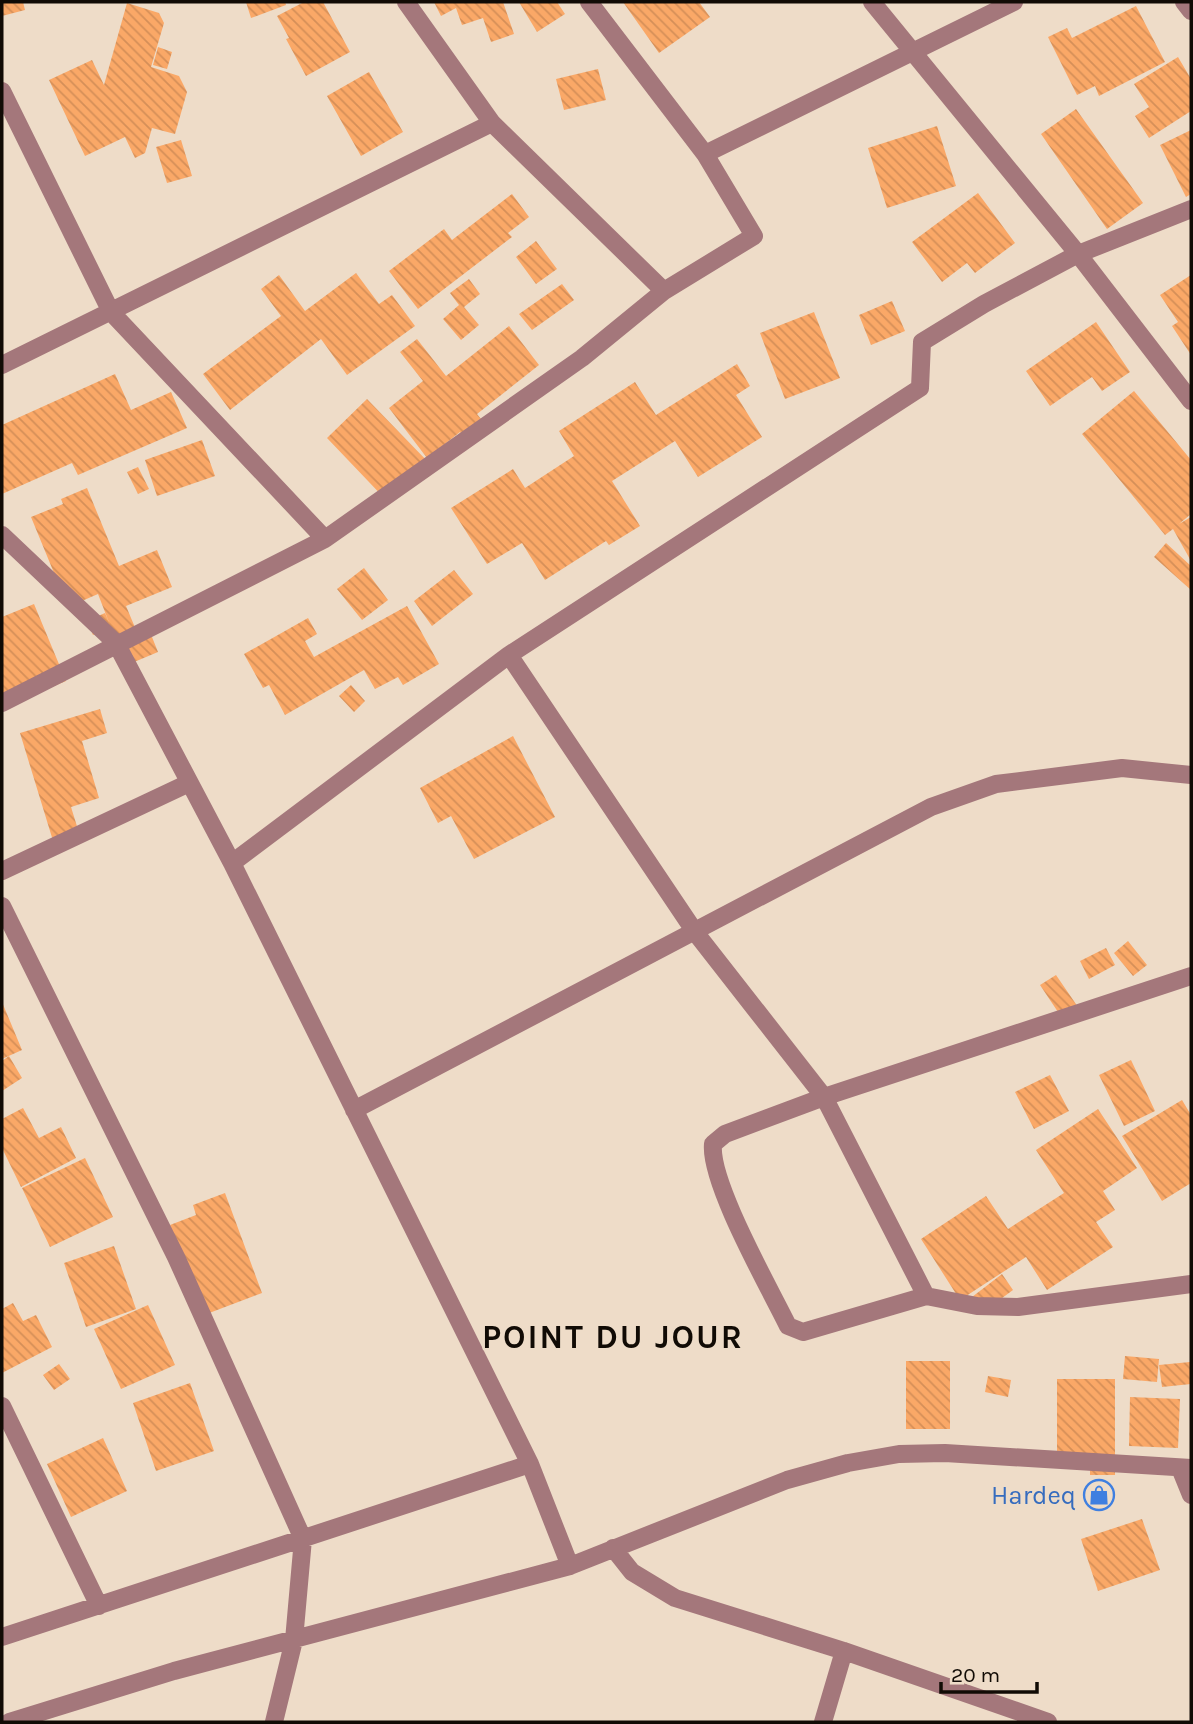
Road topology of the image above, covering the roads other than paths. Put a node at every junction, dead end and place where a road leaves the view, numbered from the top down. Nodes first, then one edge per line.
1 (406, 2) edge
2 (589, 2) edge
3 (872, 2) edge
4 (1014, 2) edge
5 (1184, 2) edge
6 (1191, 11) edge
7 (911, 52) junction
8 (2, 91) edge
9 (492, 123) junction
10 (705, 153) junction
11 (1191, 209) edge
12 (1078, 254) junction
13 (664, 291) junction
14 (111, 312) junction
15 (2, 365) edge
16 (1191, 401) edge
17 (2, 535) edge
18 (325, 539) junction
19 (116, 643) junction
20 (509, 654) junction
21 (2, 703) edge
22 (1191, 775) edge
23 (189, 783) junction
24 (232, 863) junction
25 (2, 871) edge
26 (2, 906) edge
27 (695, 932) junction
28 (1191, 976) edge
29 (824, 1097) junction
30 (354, 1110) junction
31 (1191, 1284) edge
32 (926, 1296) junction
33 (2, 1406) edge
34 (530, 1464) junction
35 (1186, 1468) edge
36 (1191, 1495) edge
37 (303, 1539) junction
38 (613, 1548) junction
39 (570, 1566) junction
40 (99, 1606) junction
41 (2, 1637) edge
42 (294, 1640) junction
43 (844, 1651) junction
44 (9, 1722) edge
45 (274, 1722) edge
46 (823, 1722) edge
47 (1048, 1722) edge

1 - 9 street
2 - 10 street
3 - 7 street
4 - 7 street
5 - 6 street
7 - 10 street
7 - 12 street
8 - 14 street
9 - 13 street
9 - 14 street
10 - 13 street
11 - 12 street
12 - 16 street
12 - 20 street
13 - 18 street
14 - 15 street
14 - 18 street
17 - 19 street
18 - 19 street
19 - 21 street
19 - 23 street
20 - 24 street
20 - 27 street
22 - 27 street
23 - 24 street
23 - 25 street
24 - 30 street
26 - 37 street
27 - 29 street
27 - 30 street
28 - 29 street
29 - 32 street
29 - 32 street
30 - 34 street
31 - 32 street
33 - 40 street
34 - 37 street
34 - 39 street
35 - 36 street
35 - 38 street
37 - 40 street
37 - 42 street
38 - 39 street
38 - 43 street
39 - 42 street
40 - 41 street
42 - 44 street
42 - 45 street
43 - 46 street
43 - 47 street

